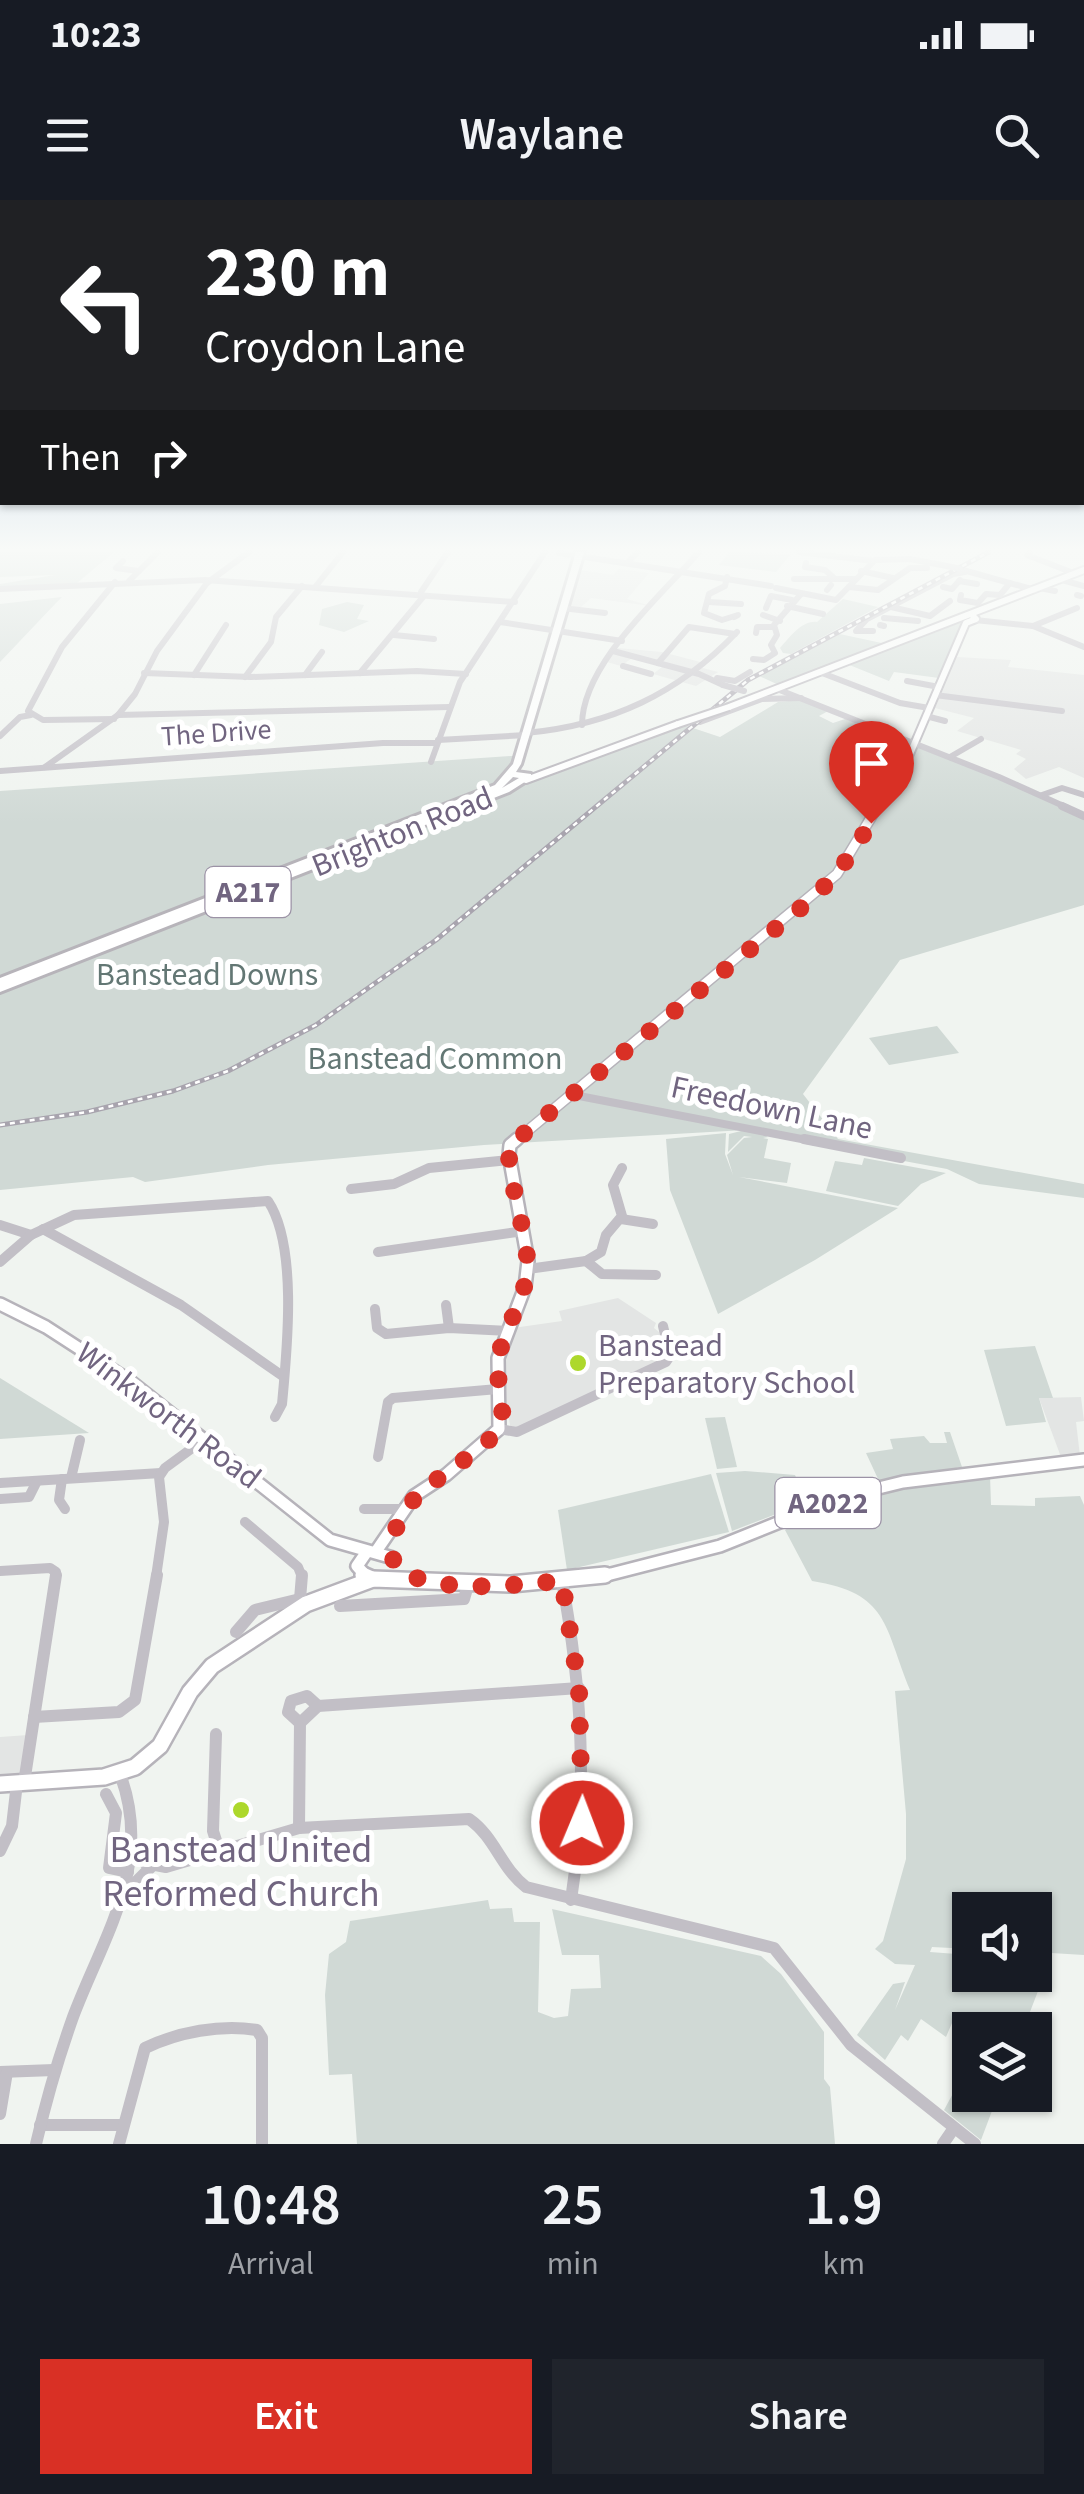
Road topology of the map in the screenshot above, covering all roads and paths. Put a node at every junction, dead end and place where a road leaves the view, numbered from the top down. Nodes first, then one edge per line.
1 (65, 643) edge
2 (165, 643) edge
3 (215, 643) edge
4 (270, 643) edge
5 (387, 643) edge
6 (486, 643) edge
7 (553, 643) edge
8 (620, 643) edge
9 (676, 643) edge
10 (726, 643) edge
11 (773, 643) edge
12 (906, 643) edge
13 (959, 643) edge
14 (613, 651) junction
15 (322, 652) dead end
16 (635, 657) junction
17 (753, 659) dead end
18 (658, 663) junction
19 (750, 672) dead end
20 (144, 673) junction
21 (360, 673) junction
22 (696, 673) junction
23 (466, 674) junction
24 (651, 674) dead end
25 (822, 674) junction
26 (194, 675) junction
27 (305, 675) junction
28 (245, 677) junction
29 (906, 682) dead end
30 (777, 689) junction
31 (937, 690) junction
32 (744, 691) joint
33 (764, 694) junction
34 (801, 698) junction
35 (449, 707) junction
36 (1062, 710) dead end
37 (928, 712) junction
38 (31, 715) junction
39 (953, 716) dead end
40 (116, 718) junction
41 (700, 722) dead end
42 (582, 724) junction
43 (526, 734) junction
44 (0, 736) edge
45 (981, 739) dead end
46 (437, 742) junction
47 (914, 744) junction
48 (950, 757) junction
49 (431, 762) dead end
50 (45, 767) junction
51 (0, 770) edge
52 (523, 774) junction
53 (509, 776) junction
54 (1042, 795) junction
55 (1084, 796) edge
56 (1084, 816) edge
57 (0, 985) edge
58 (574, 1095) junction
59 (902, 1158) dead end
60 (509, 1160) junction
61 (622, 1168) dead end
62 (351, 1189) dead end
63 (621, 1219) junction
64 (653, 1224) dead end
65 (0, 1225) edge
66 (43, 1229) junction
67 (524, 1231) junction
68 (31, 1235) junction
69 (378, 1252) dead end
70 (586, 1261) junction
71 (0, 1262) edge
72 (528, 1269) junction
73 (656, 1275) dead end
74 (0, 1304) edge
75 (446, 1304) dead end
76 (376, 1309) dead end
77 (663, 1326) dead end
78 (449, 1328) junction
79 (509, 1331) junction
80 (666, 1343) joint
81 (284, 1376) junction
82 (498, 1390) junction
83 (275, 1418) dead end
84 (498, 1429) junction
85 (206, 1438) junction
86 (80, 1440) dead end
87 (378, 1457) dead end
88 (1084, 1460) edge
89 (161, 1473) junction
90 (67, 1478) junction
91 (37, 1481) junction
92 (0, 1484) edge
93 (60, 1493) junction
94 (44, 1494) dead end
95 (0, 1499) edge
96 (364, 1508) dead end
97 (65, 1509) dead end
98 (402, 1509) junction
99 (245, 1522) dead end
100 (393, 1530) junction
101 (330, 1540) junction
102 (372, 1551) junction
103 (393, 1561) junction
104 (358, 1568) junction
105 (0, 1571) edge
106 (416, 1578) junction
107 (377, 1579) junction
108 (562, 1581) junction
109 (468, 1585) junction
110 (339, 1598) junction
111 (303, 1602) junction
112 (236, 1632) dead end
113 (579, 1688) junction
114 (318, 1706) junction
115 (34, 1718) junction
116 (300, 1723) junction
117 (216, 1734) dead end
118 (120, 1774) junction
119 (20, 1783) junction
120 (0, 1784) edge
121 (106, 1794) dead end
122 (131, 1810) junction
123 (116, 1813) junction
124 (299, 1828) junction
125 (132, 1847) junction
126 (0, 1850) edge
127 (220, 1853) junction
128 (152, 1866) junction
129 (128, 1872) junction
130 (120, 1897) junction
131 (572, 1900) junction
132 (54, 2070) junction
133 (4, 2072) edge
134 (0, 2114) edge
135 (40, 2124) junction
136 (123, 2126) junction
137 (954, 2128) junction
138 (36, 2144) edge
139 (120, 2144) edge
140 (262, 2144) edge
141 (943, 2144) edge
142 (975, 2144) edge

1 - 38 street
2 - 20 street
3 - 26 street
4 - 28 street
5 - 21 street
6 - 23 street
7 - 43 highway
8 - 14 street
9 - 18 street
10 - 22 street, The Drive
11 - 17 street
12 - 25 main road, Brighton Road
13 - 31 main road
14 - 16 street
14 - 42 street
15 - 27 street
16 - 18 street
16 - 24 street
18 - 22 street
19 - 22 street
20 - 26 street
20 - 40 street
21 - 23 street
21 - 27 street
22 - 32 street, bridge
22 - 42 street, The Drive
23 - 35 street
25 - 30 main road, Brighton Road
25 - 37 street
26 - 28 street
27 - 28 street
29 - 31 street
30 - 33 main road, Brighton Road
30 - 34 street
31 - 36 street
31 - 37 main road
32 - 33 street
33 - 52 main road, Brighton Road, bridge
34 - 41 street
34 - 47 street
35 - 40 street
35 - 46 street
37 - 39 street
37 - 47 main road
38 - 40 street
38 - 44 street
40 - 50 street
42 - 43 street, The Drive
43 - 46 street, The Drive
43 - 52 highway
45 - 48 street
46 - 49 street
46 - 50 street, The Drive
47 - 48 street
47 - 58 main road
48 - 54 street
50 - 51 street, The Drive
52 - 53 highway
52 - 53 highway
52 - 57 highway, Brighton Road / A217
53 - 57 highway, Brighton Road / A217
54 - 55 street
54 - 56 street
58 - 59 street, Freedown Lane
58 - 60 main road
60 - 62 street
60 - 67 main road
61 - 63 street
63 - 64 street
63 - 70 street
65 - 68 street
66 - 68 street
66 - 81 street
66 - 81 street
67 - 69 street
67 - 72 main road
68 - 71 street
70 - 72 street
70 - 73 street
72 - 79 main road
74 - 85 main road, Winkworth Road
75 - 78 street
76 - 78 street
77 - 80 street
78 - 79 street
79 - 82 main road
80 - 84 street
81 - 83 street
82 - 84 main road
82 - 87 street
84 - 98 main road
85 - 89 street
85 - 101 main road, Winkworth Road
86 - 90 street
88 - 108 main road, A2022
89 - 90 street
89 - 115 street
90 - 91 street
90 - 93 street
91 - 92 street
91 - 95 street
93 - 94 street
93 - 97 street
96 - 98 street
98 - 100 main road
99 - 111 street
100 - 102 main road
100 - 103 main road
101 - 102 main road, Winkworth Road
101 - 104 main road, Winkworth Road
102 - 103 main road, Winkworth Road
102 - 104 main road
103 - 106 main road, A2022
103 - 107 main road
104 - 107 main road, Winkworth Road
104 - 110 main road
105 - 115 street
106 - 107 main road, A2022
106 - 109 main road, A2022
107 - 110 main road
108 - 109 main road, A2022
108 - 113 street
109 - 110 street
110 - 111 main road
111 - 112 street
111 - 118 main road
113 - 114 street
113 - 131 street
114 - 116 street
114 - 116 street
115 - 119 street
116 - 124 street
117 - 127 street
118 - 119 main road
118 - 122 street
119 - 120 main road
119 - 126 street
121 - 123 street
122 - 123 street
122 - 125 street
123 - 129 street
124 - 127 street
124 - 131 street
125 - 128 street
125 - 129 street
127 - 128 street
128 - 130 street
129 - 130 street
130 - 132 street
131 - 137 street
132 - 133 street
132 - 135 street
133 - 134 street
135 - 136 street
135 - 138 street
136 - 139 street
136 - 140 street
137 - 141 street
137 - 142 street

